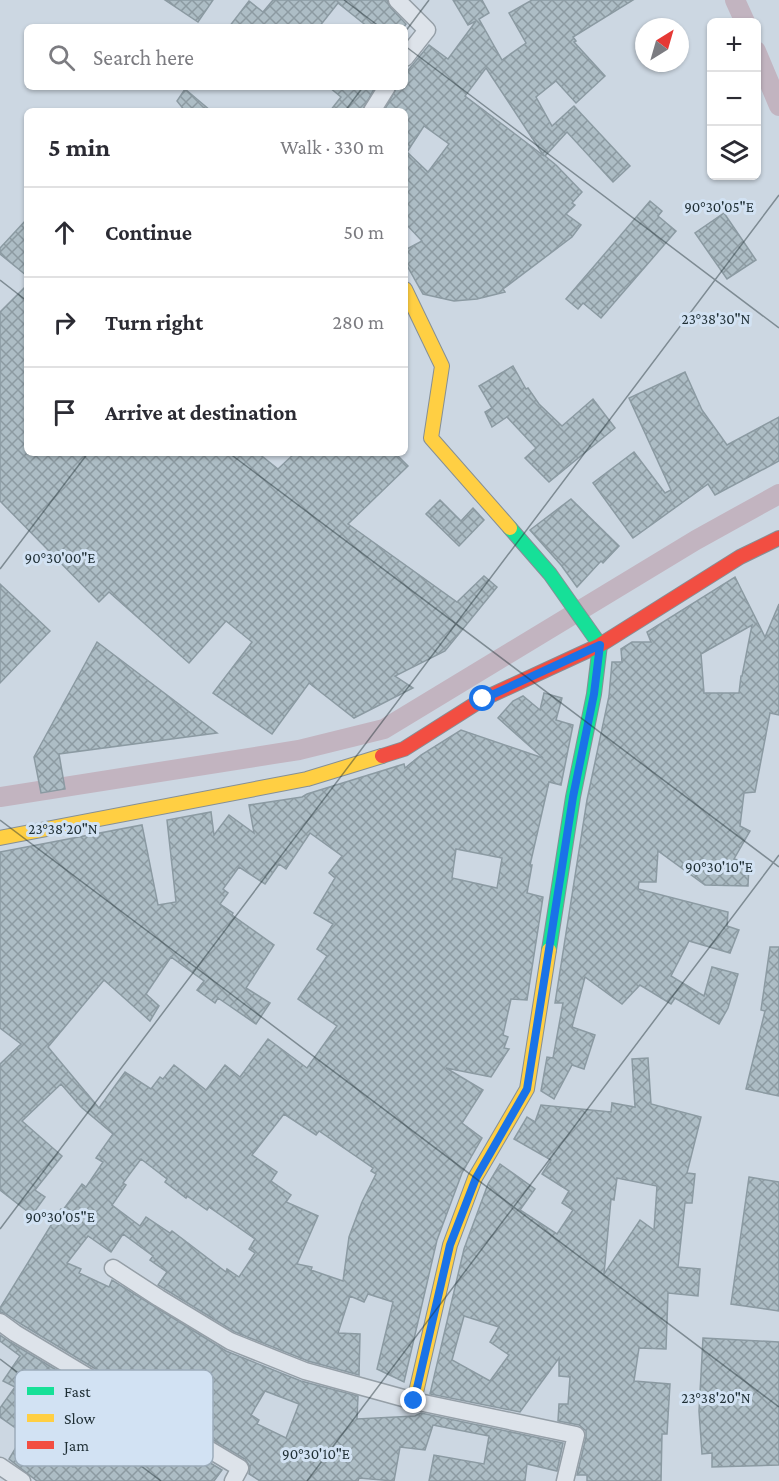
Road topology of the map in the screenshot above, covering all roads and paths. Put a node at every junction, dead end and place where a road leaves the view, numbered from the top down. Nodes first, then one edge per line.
1 (397, 0) edge
2 (408, 54) edge
3 (385, 90) edge
4 (374, 108) edge
5 (408, 295) edge
6 (779, 538) edge
7 (600, 645) junction
8 (0, 838) edge
9 (113, 1268) dead end
10 (0, 1322) edge
11 (77, 1370) edge
12 (414, 1401) junction
13 (213, 1451) edge
14 (0, 1466) edge
15 (22, 1481) edge
16 (233, 1481) edge
17 (565, 1481) edge

1 - 2 street
3 - 4 street
5 - 7 street
6 - 7 street
7 - 8 street
7 - 12 street
9 - 12 street
10 - 11 street
12 - 17 street
13 - 16 street
14 - 15 street

